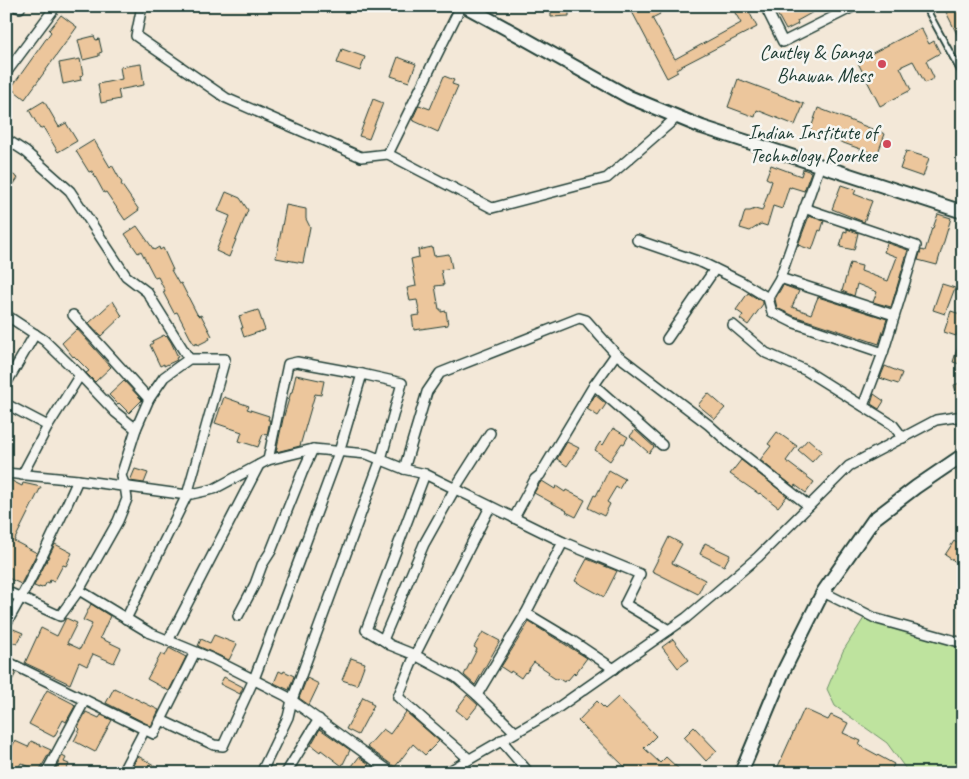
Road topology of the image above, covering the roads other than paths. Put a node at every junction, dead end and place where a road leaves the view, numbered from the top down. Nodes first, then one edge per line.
1 (14, 6) edge
2 (20, 6) edge
3 (56, 6) edge
4 (142, 6) edge
5 (461, 6) edge
6 (465, 6) edge
7 (765, 6) edge
8 (855, 6) edge
9 (925, 6) edge
10 (6, 73) edge
11 (963, 76) edge
12 (677, 117) junction
13 (6, 139) edge
14 (388, 154) junction
15 (820, 165) junction
16 (804, 208) junction
17 (963, 212) edge
18 (637, 240) dead end
19 (715, 269) junction
20 (780, 278) junction
21 (768, 298) junction
22 (6, 315) edge
23 (894, 315) junction
24 (73, 316) dead end
25 (733, 325) dead end
26 (35, 334) junction
27 (666, 339) dead end
28 (883, 353) junction
29 (616, 354) junction
30 (189, 359) junction
31 (362, 374) junction
32 (80, 375) junction
33 (6, 384) edge
34 (594, 385) junction
35 (149, 399) junction
36 (6, 404) edge
37 (864, 406) junction
38 (963, 416) edge
39 (48, 426) junction
40 (136, 429) junction
41 (490, 433) dead end
42 (903, 438) junction
43 (662, 445) dead end
44 (313, 449) junction
45 (339, 452) junction
46 (963, 455) edge
47 (381, 459) junction
48 (268, 460) junction
49 (259, 465) junction
50 (404, 469) junction
51 (6, 473) edge
52 (425, 474) junction
53 (22, 475) junction
54 (78, 480) junction
55 (125, 486) junction
56 (456, 489) junction
57 (187, 495) junction
58 (809, 506) junction
59 (490, 507) junction
60 (514, 518) junction
61 (563, 542) junction
62 (79, 590) junction
63 (6, 591) edge
64 (823, 592) junction
65 (21, 598) junction
66 (526, 613) junction
67 (238, 616) dead end
68 (126, 619) junction
69 (6, 624) edge
70 (669, 630) junction
71 (168, 640) junction
72 (383, 640) junction
73 (963, 643) edge
74 (195, 652) junction
75 (415, 655) junction
76 (6, 661) edge
77 (614, 668) junction
78 (254, 679) junction
79 (477, 695) junction
80 (85, 700) junction
81 (292, 700) junction
82 (319, 719) junction
83 (161, 720) junction
84 (146, 730) junction
85 (515, 732) junction
86 (501, 740) junction
87 (469, 759) junction
88 (48, 772) edge
89 (122, 773) edge
90 (261, 773) edge
91 (286, 773) edge
92 (392, 773) edge
93 (446, 773) edge
94 (529, 773) edge
95 (741, 773) edge

1 - 2 street
3 - 10 street
4 - 14 street
5 - 14 street
6 - 12 street
7 - 8 street
9 - 11 lane
12 - 14 street
12 - 15 street
13 - 30 street
15 - 16 street
15 - 17 street
16 - 20 street
16 - 23 street
18 - 19 street
19 - 21 street
19 - 27 street
20 - 21 street
20 - 23 street
21 - 28 street
22 - 26 street
23 - 28 street
24 - 35 street
25 - 37 street
26 - 32 street
26 - 33 street
28 - 37 street
29 - 34 street
29 - 50 street
29 - 58 street
30 - 35 street
30 - 57 street
31 - 45 street
31 - 47 street
31 - 48 street
32 - 39 street
32 - 40 street
34 - 43 street
34 - 60 street
35 - 40 street
36 - 39 street
37 - 42 street
38 - 42 street
39 - 53 street
40 - 55 street
41 - 56 street
42 - 58 street
44 - 45 street
44 - 48 street
44 - 67 street
45 - 47 street
45 - 78 street
46 - 64 street
47 - 50 street
47 - 81 street
48 - 49 street
49 - 57 street
49 - 71 street
50 - 52 street
51 - 53 street
52 - 56 street
52 - 72 street
53 - 54 street
54 - 55 street
54 - 65 street
55 - 57 street
55 - 62 street
56 - 59 street
56 - 72 street
57 - 68 street
58 - 70 street
59 - 60 street
59 - 75 street
60 - 61 street
61 - 66 street
61 - 70 street
62 - 65 street
62 - 68 street
63 - 65 street
64 - 73 street
64 - 95 street
65 - 69 street
66 - 77 street
66 - 79 street
68 - 71 street
70 - 77 street
71 - 74 street
72 - 75 street
74 - 78 street
74 - 83 street
75 - 79 street
75 - 87 street
76 - 80 street
77 - 85 street
78 - 81 street
78 - 83 street
79 - 85 street
80 - 84 street
80 - 88 street
81 - 82 street
81 - 90 street
82 - 91 street
82 - 92 street
83 - 84 street
84 - 89 street
85 - 86 street
86 - 87 street
86 - 94 street
87 - 93 street

